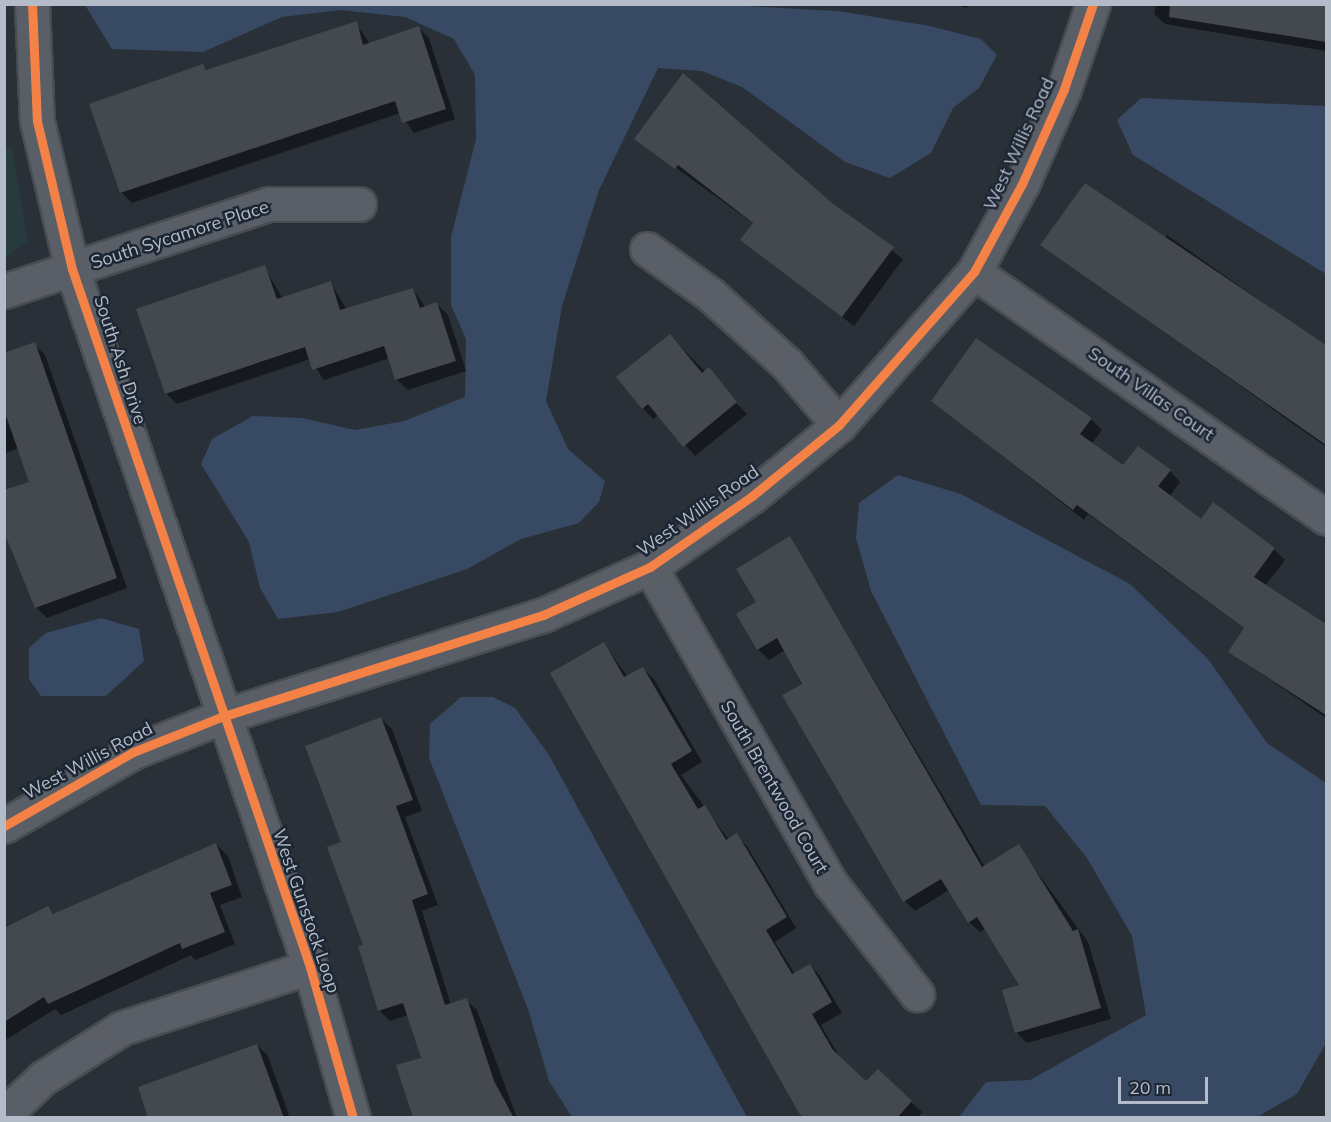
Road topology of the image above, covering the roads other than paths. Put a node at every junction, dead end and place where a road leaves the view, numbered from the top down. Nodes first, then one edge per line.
1 (32, 4) edge
2 (1093, 4) edge
3 (359, 204) dead end
4 (647, 249) dead end
5 (72, 269) junction
6 (974, 272) junction
7 (4, 291) edge
8 (839, 425) junction
9 (1326, 518) edge
10 (650, 567) junction
11 (221, 717) junction
12 (4, 826) edge
13 (310, 968) junction
14 (917, 994) dead end
15 (4, 1115) edge
16 (353, 1118) edge

1 - 5 street, South Ash Drive
2 - 6 street, West Willis Road
3 - 5 street, South Sycamore Place
4 - 8 street
5 - 7 street, South Sycamore Place
5 - 11 street, South Ash Drive
6 - 8 street, West Willis Road
6 - 9 street, South Villas Court
8 - 10 street, West Willis Road
10 - 11 street, West Willis Road
10 - 14 street, South Brentwood Court
11 - 12 street, West Willis Road
11 - 13 street, West Gunstock Loop
13 - 15 street
13 - 16 street, West Gunstock Loop

